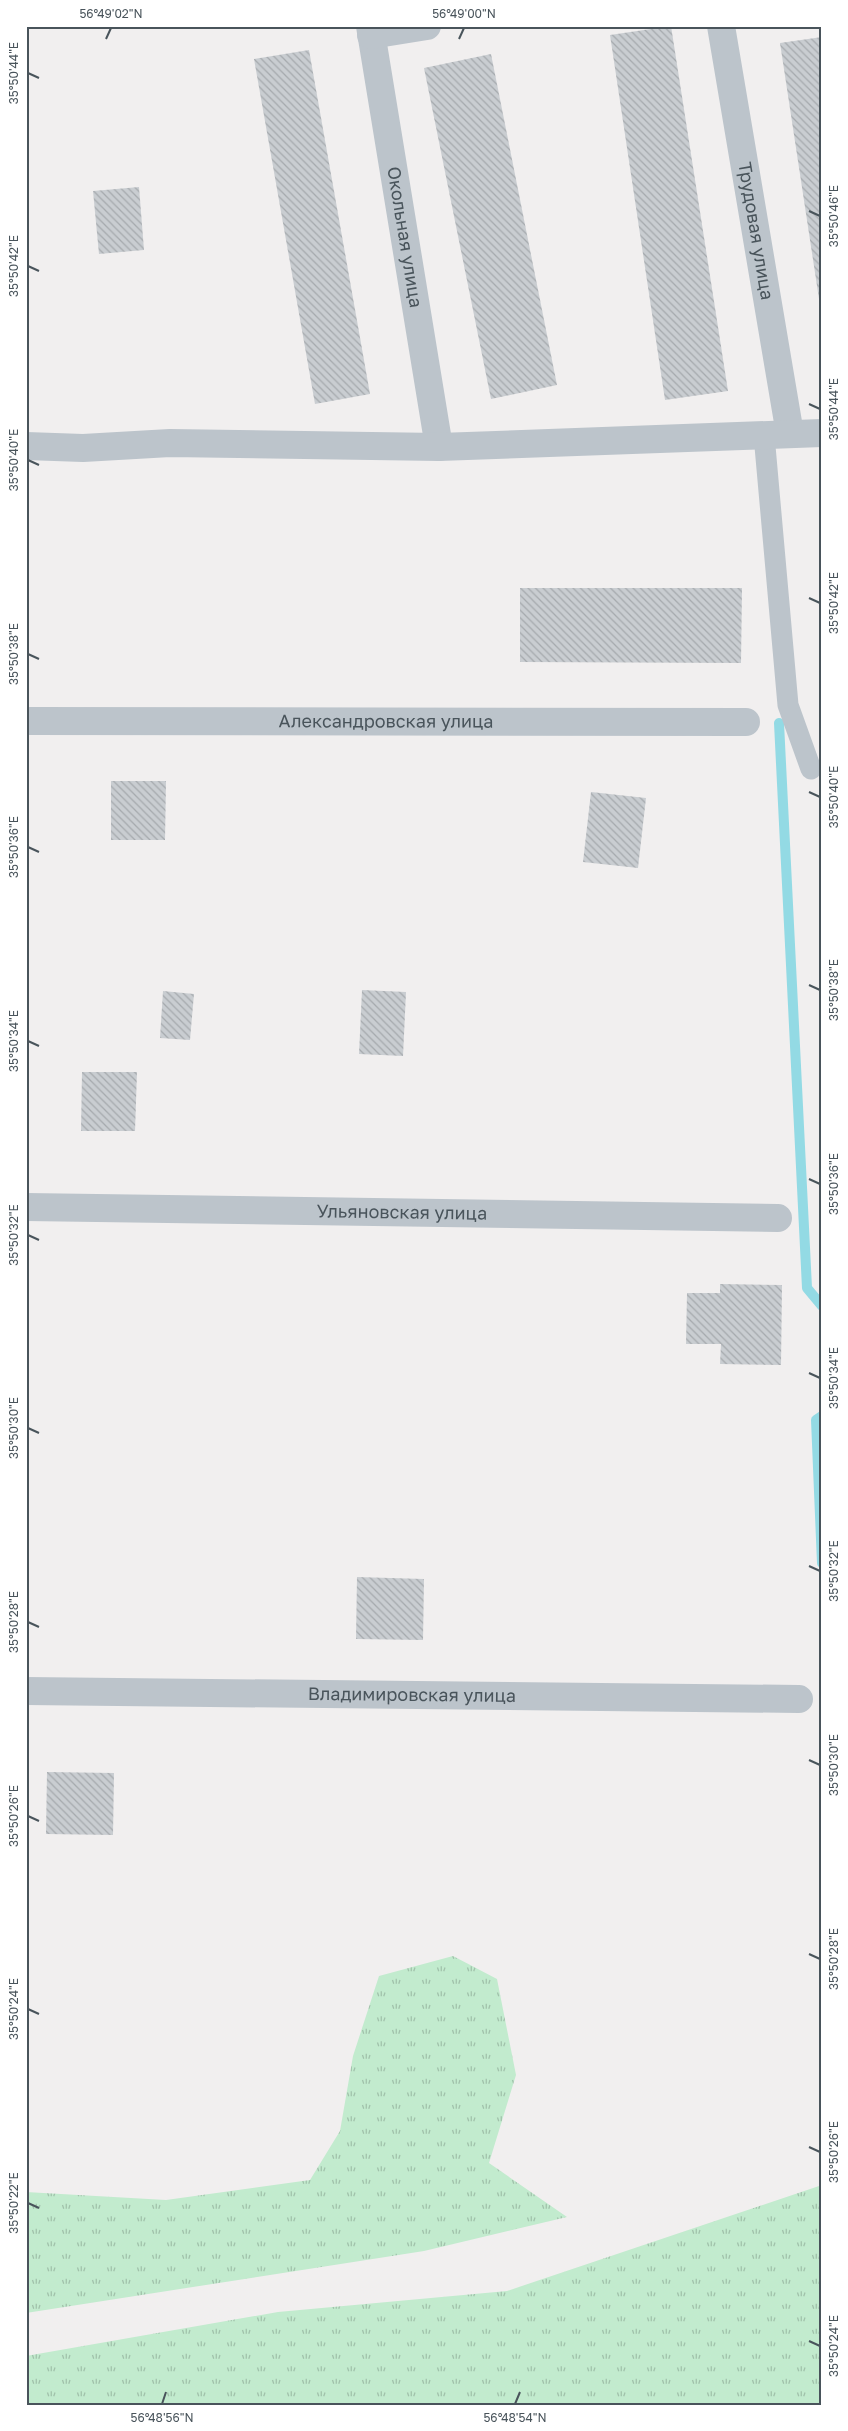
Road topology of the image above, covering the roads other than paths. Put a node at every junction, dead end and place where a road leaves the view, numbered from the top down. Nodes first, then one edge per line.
1 (427, 26) edge
2 (721, 26) edge
3 (371, 31) edge
4 (822, 433) edge
5 (777, 435) junction
6 (26, 446) edge
7 (439, 447) junction
8 (26, 721) edge
9 (746, 722) dead end
10 (811, 769) dead end
11 (26, 1207) edge
12 (778, 1218) dead end
13 (26, 1691) edge
14 (799, 1699) dead end

1 - 3 street
2 - 5 street, Трудовая улица
3 - 7 street, Окольная улица
4 - 5 street
5 - 7 street
5 - 10 lane
6 - 7 street
8 - 9 street, Александровская улица
11 - 12 street, Ульяновская улица
13 - 14 street, Владимировская улица

